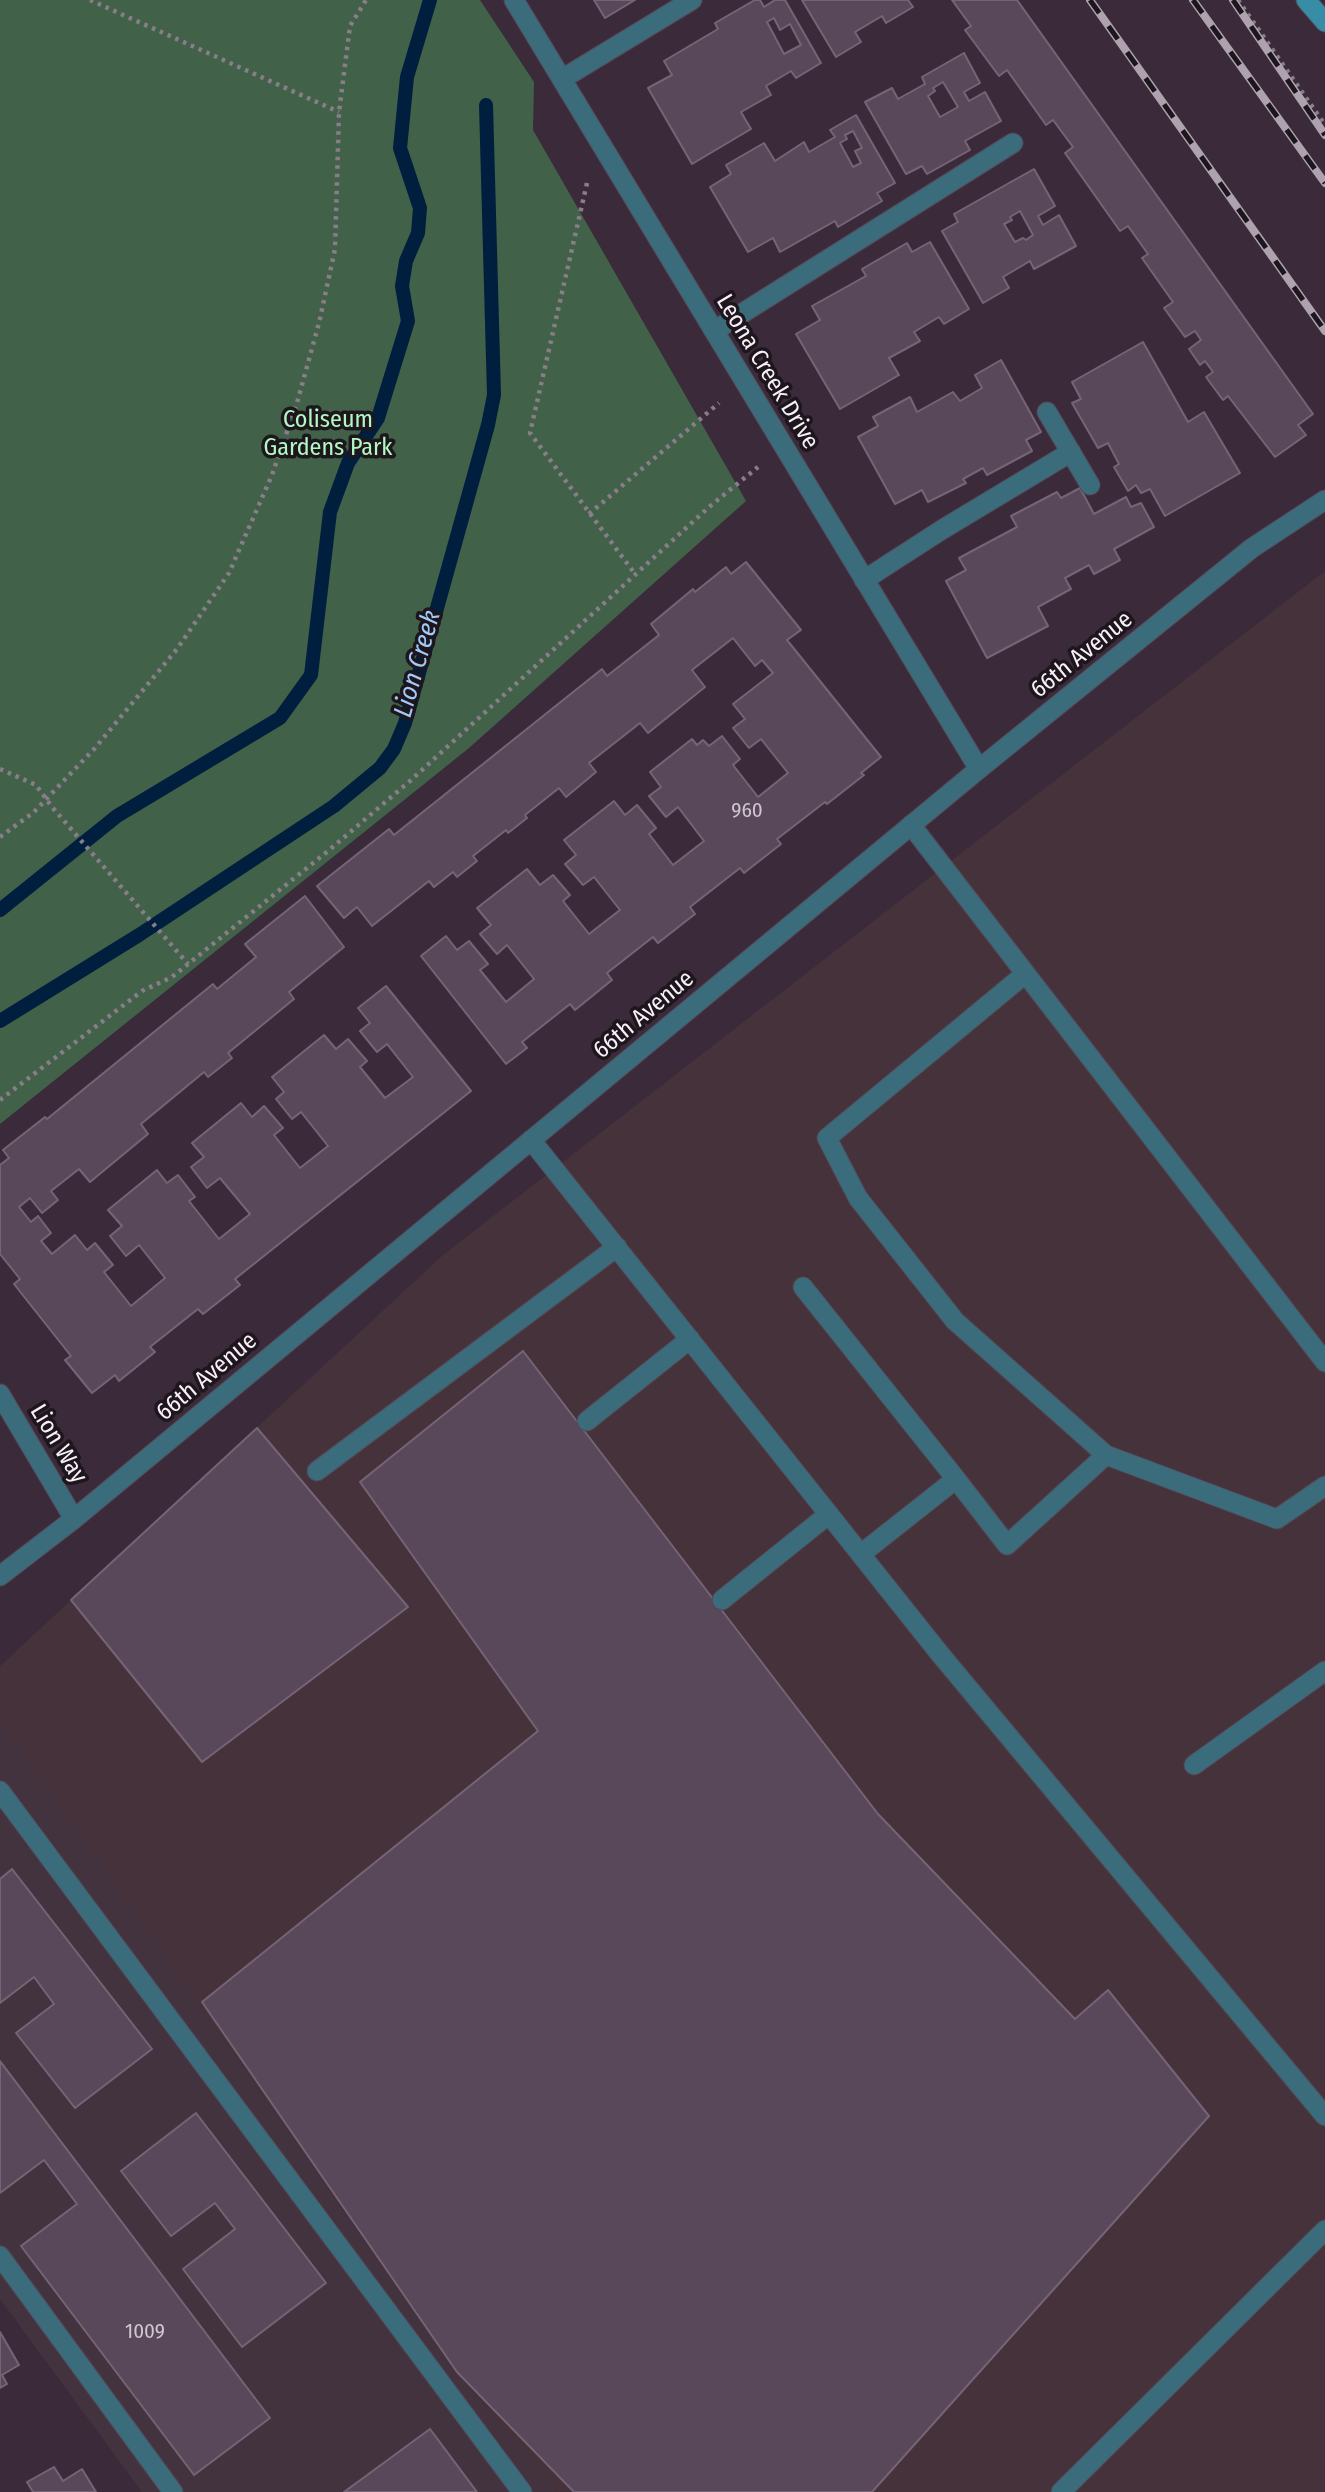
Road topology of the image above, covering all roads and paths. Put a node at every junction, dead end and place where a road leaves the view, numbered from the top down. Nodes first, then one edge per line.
1 (90, 0) edge
2 (366, 0) edge
3 (514, 0) edge
4 (692, 0) edge
5 (1238, 0) edge
6 (1306, 0) edge
7 (1325, 22) edge
8 (562, 79) junction
9 (339, 112) junction
10 (1325, 125) edge
11 (597, 138) junction
12 (1013, 143) dead end
13 (714, 331) junction
14 (744, 381) junction
15 (1047, 412) dead end
16 (784, 447) junction
17 (1070, 452) junction
18 (1090, 485) dead end
19 (1325, 500) edge
20 (589, 514) junction
21 (635, 575) junction
22 (864, 580) junction
23 (0, 769) edge
24 (979, 769) junction
25 (46, 797) junction
26 (911, 825) junction
27 (0, 837) edge
28 (188, 964) junction
29 (1025, 974) junction
30 (0, 1100) edge
31 (531, 1140) junction
32 (617, 1247) junction
33 (803, 1287) dead end
34 (690, 1339) junction
35 (1325, 1363) edge
36 (0, 1394) edge
37 (587, 1421) dead end
38 (1106, 1455) junction
39 (317, 1471) dead end
40 (956, 1479) junction
41 (1325, 1486) edge
42 (830, 1514) junction
43 (74, 1519) junction
44 (861, 1554) junction
45 (0, 1576) edge
46 (722, 1600) dead end
47 (1325, 1671) edge
48 (1194, 1765) dead end
49 (0, 1791) edge
50 (1325, 2116) edge
51 (1325, 2230) edge
52 (0, 2256) edge
53 (173, 2492) edge
54 (522, 2492) edge
55 (1061, 2492) edge

1 - 9 path
2 - 9 path
3 - 8 street, Leona Creek Drive
4 - 8 street
5 - 10 path
6 - 7 main road
8 - 11 street, Leona Creek Drive
9 - 25 path
11 - 13 street, Leona Creek Drive
11 - 20 path
12 - 13 street
13 - 14 street, Leona Creek Drive
14 - 16 street, Leona Creek Drive
14 - 20 path
15 - 17 street
16 - 21 path
16 - 22 street, Leona Creek Drive
17 - 18 street
17 - 22 street
19 - 24 street, 66th Avenue
20 - 21 path
21 - 28 path
22 - 24 street, Leona Creek Drive
23 - 25 path
24 - 26 street, 66th Avenue
25 - 27 path
25 - 28 path
26 - 29 street
26 - 31 street, 66th Avenue
28 - 30 path
29 - 35 street
29 - 38 street
31 - 32 street
31 - 43 street, 66th Avenue
32 - 34 street
32 - 39 street
33 - 40 street
34 - 37 street
34 - 42 street
36 - 43 street, Lion Way
38 - 40 street
38 - 41 street
40 - 44 street
42 - 44 street
42 - 46 street
43 - 45 street, 66th Avenue
44 - 50 street
47 - 48 street
49 - 54 street
51 - 55 street
52 - 53 street

